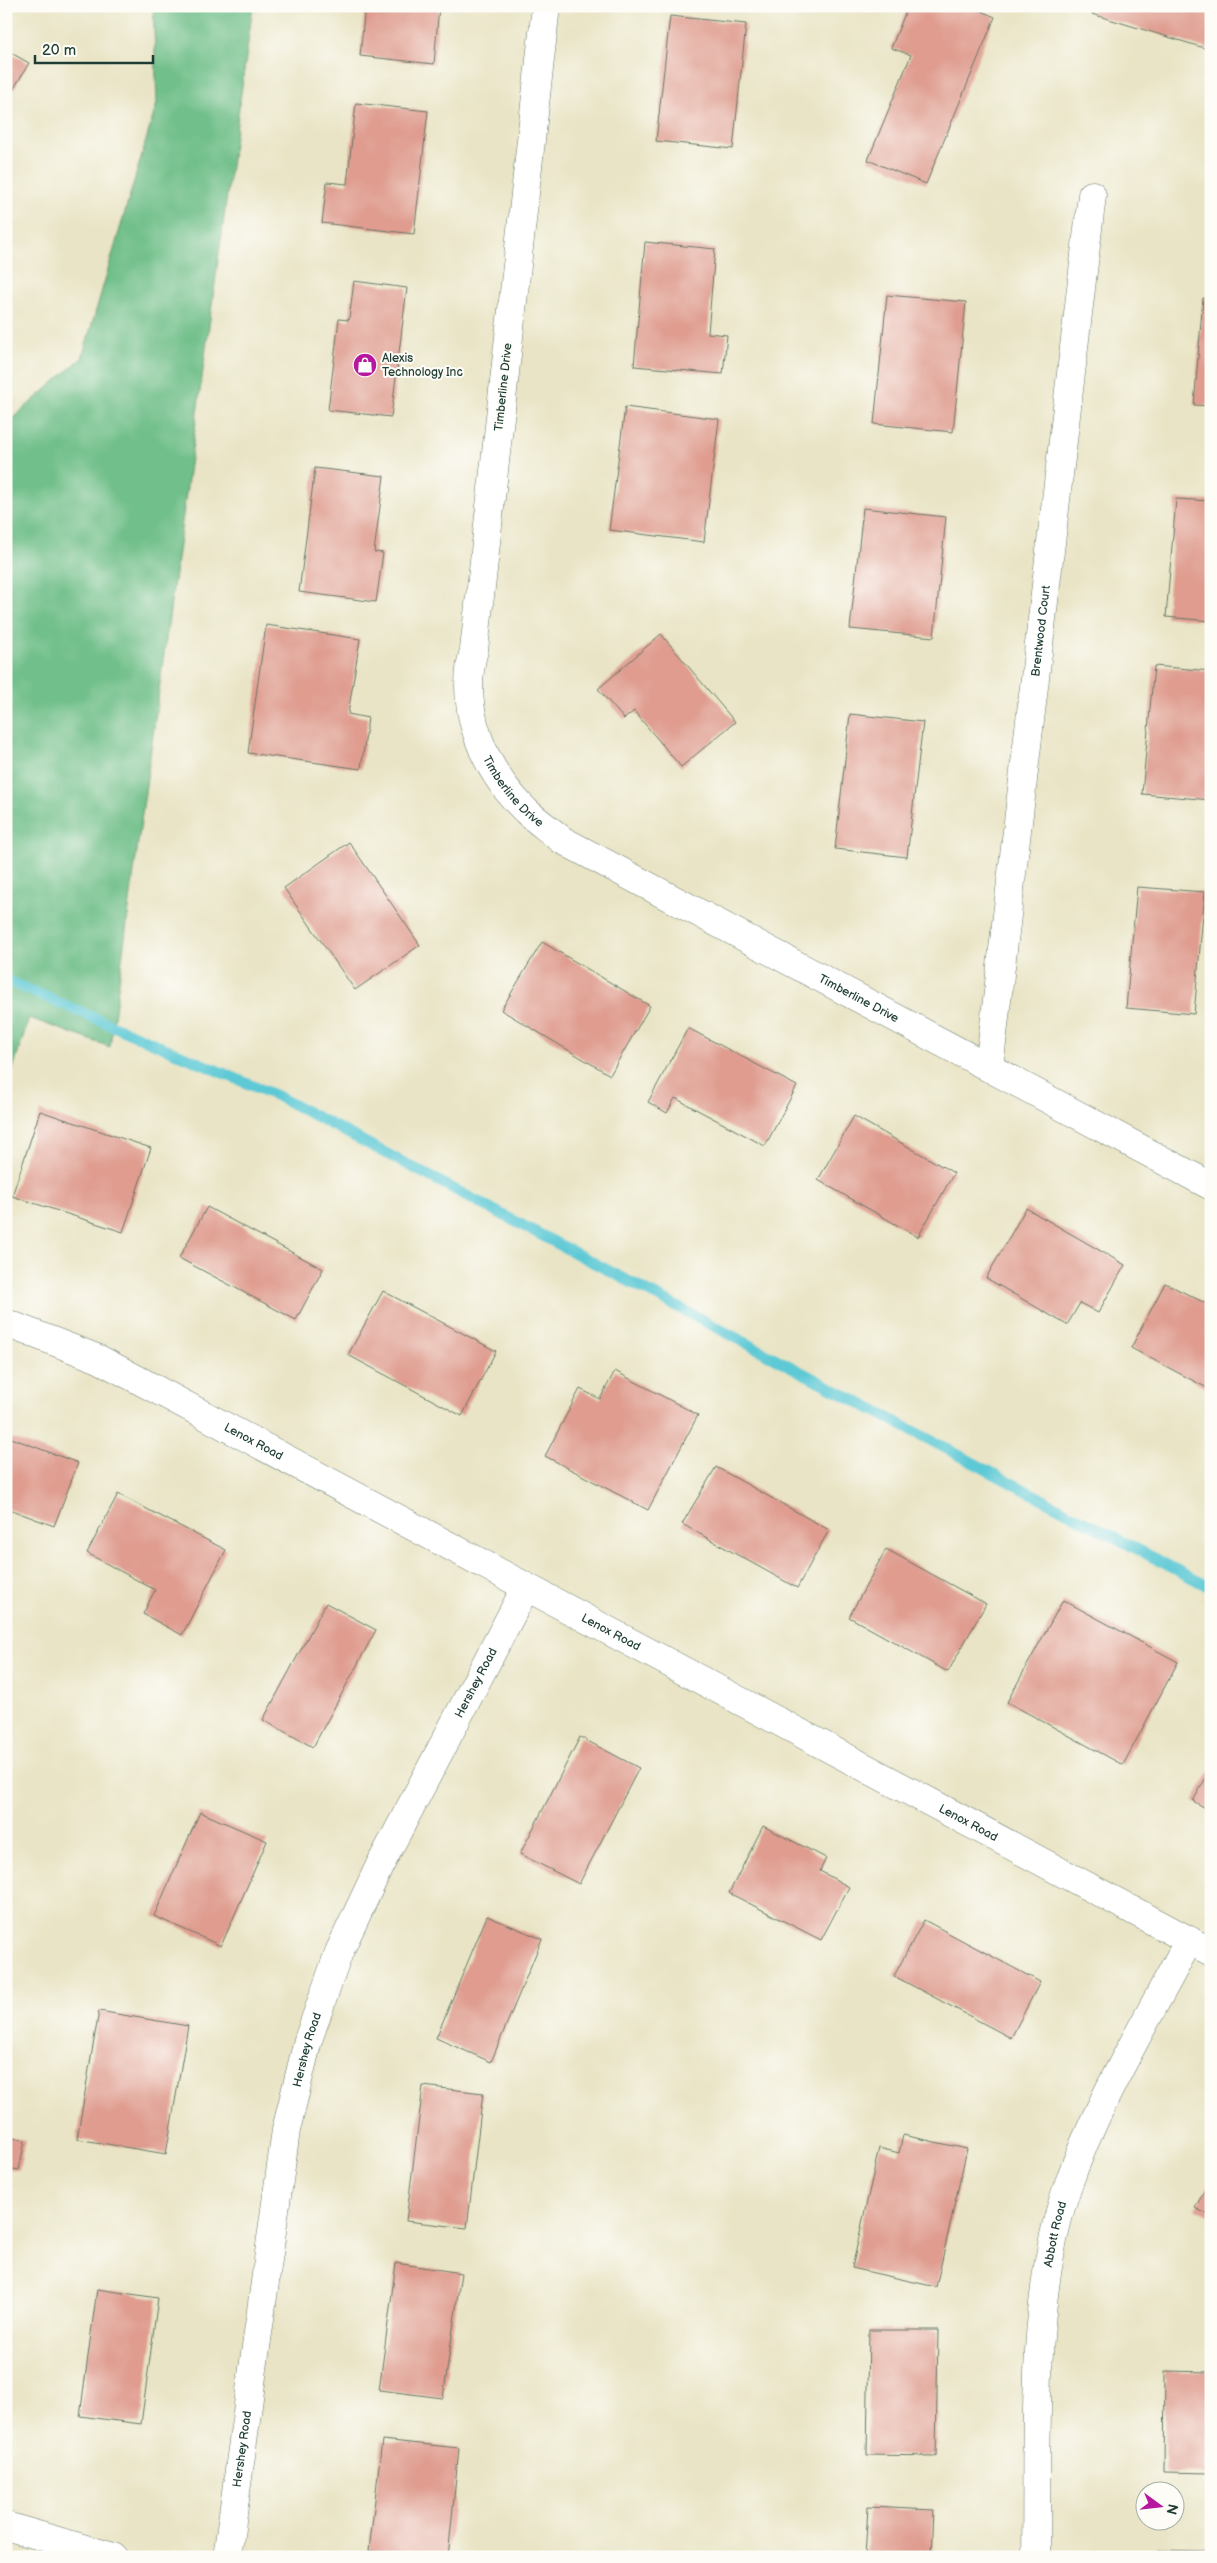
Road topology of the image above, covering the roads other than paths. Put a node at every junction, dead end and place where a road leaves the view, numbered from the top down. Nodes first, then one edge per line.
1 (546, 6) edge
2 (1092, 195) dead end
3 (989, 1068) junction
4 (1211, 1186) edge
5 (6, 1323) edge
6 (526, 1587) junction
7 (1200, 1946) edge
8 (6, 2526) edge
9 (113, 2557) edge
10 (227, 2557) edge
11 (1036, 2557) edge

1 - 3 street, Timberline Drive
2 - 3 street, Brentwood Court
3 - 4 street, Timberline Drive
5 - 6 street, Lenox Road
6 - 7 street, Lenox Road
6 - 10 street, Hershey Road
7 - 11 street, Abbott Road
8 - 9 street

